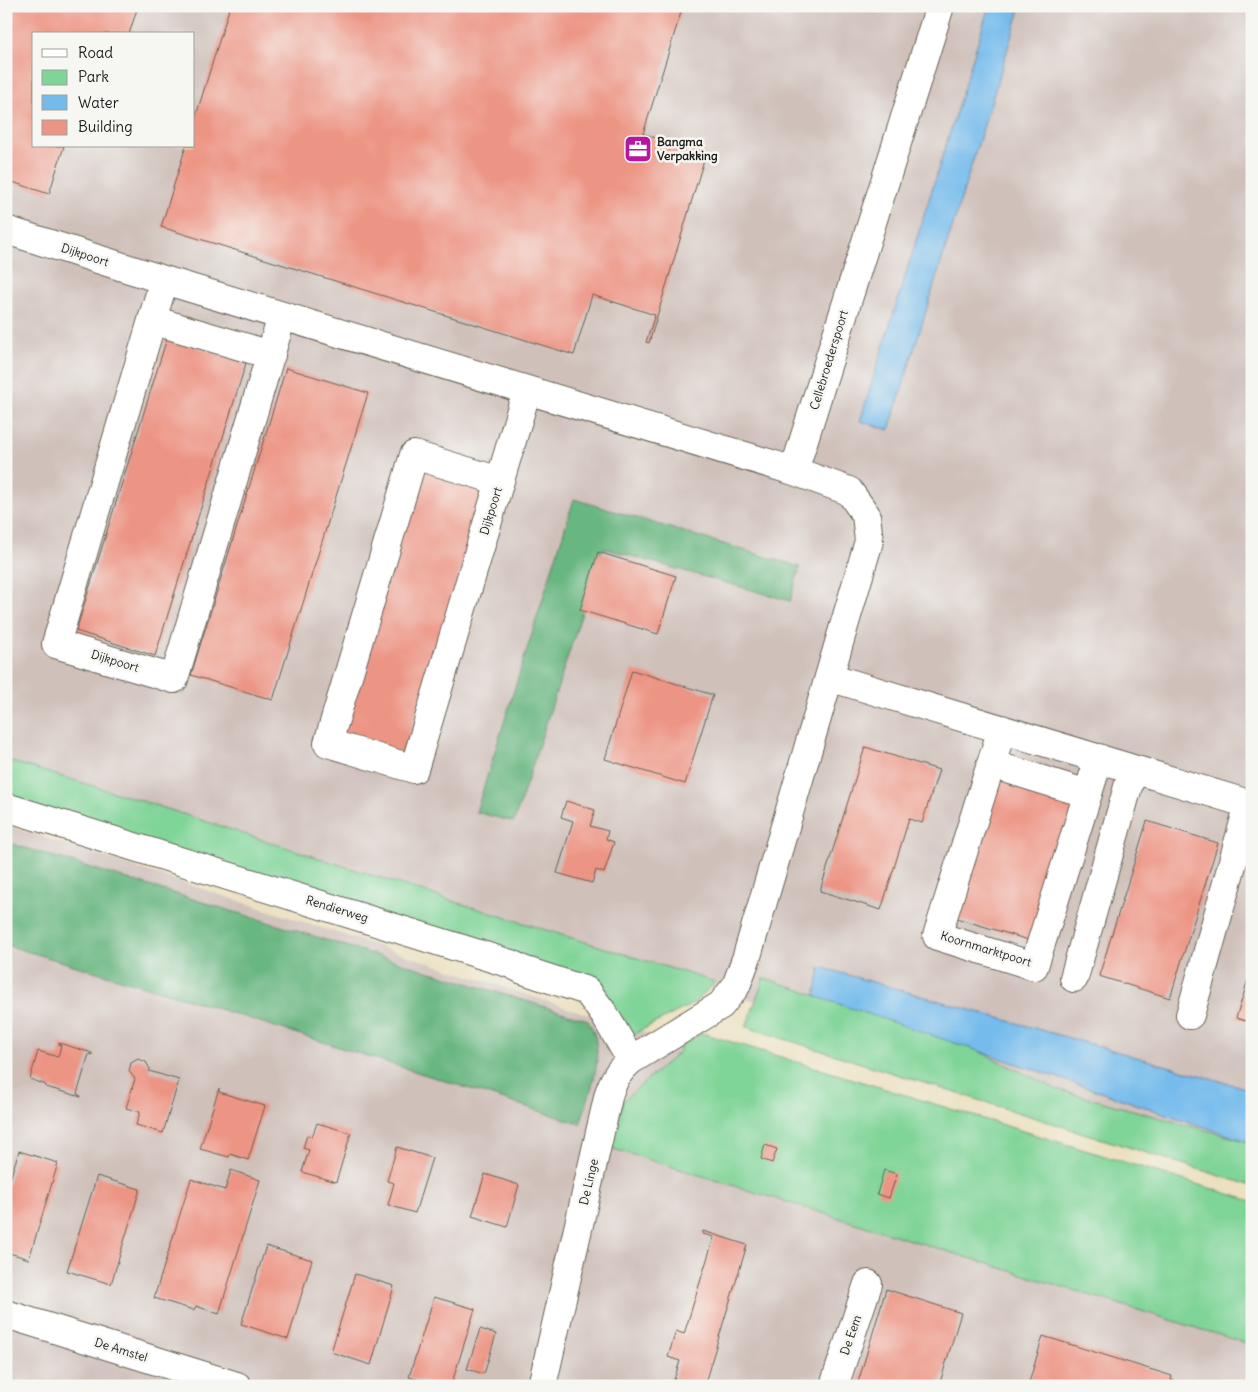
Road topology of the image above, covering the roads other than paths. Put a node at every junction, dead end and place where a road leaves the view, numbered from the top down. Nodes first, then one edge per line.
1 (940, 6) edge
2 (6, 230) edge
3 (164, 280) junction
4 (282, 316) junction
5 (152, 320) junction
6 (271, 355) junction
7 (527, 390) junction
8 (794, 471) junction
9 (500, 481) junction
10 (829, 677) junction
11 (1002, 729) junction
12 (1099, 758) junction
13 (991, 764) junction
14 (1133, 769) junction
15 (1088, 794) junction
16 (1250, 804) edge
17 (6, 807) edge
18 (1074, 978) dead end
19 (1190, 1015) dead end
20 (631, 1060) junction
21 (868, 1284) dead end
22 (6, 1314) edge
23 (237, 1386) edge
24 (542, 1386) edge
25 (834, 1386) edge

1 - 8 street, Cellebroederspoort
2 - 3 street, Dijkpoort
3 - 4 street, Dijkpoort
3 - 5 street, Dijkpoort
4 - 6 street, Dijkpoort
4 - 7 street, Dijkpoort
5 - 6 street
5 - 6 street, Dijkpoort
7 - 8 street, Dijkpoort
7 - 9 street, Dijkpoort
8 - 10 street
9 - 9 street, Dijkpoort
10 - 11 street
10 - 20 street, De Linge
11 - 12 street
11 - 13 street, Koornmarktpoort
12 - 14 street
12 - 15 street, Koornmarktpoort
13 - 15 street
13 - 15 street, Koornmarktpoort
14 - 16 street
14 - 18 street
16 - 19 street
17 - 20 street, Rendierweg
20 - 24 street, De Linge
21 - 25 street, De Eem
22 - 23 street, De Amstel

